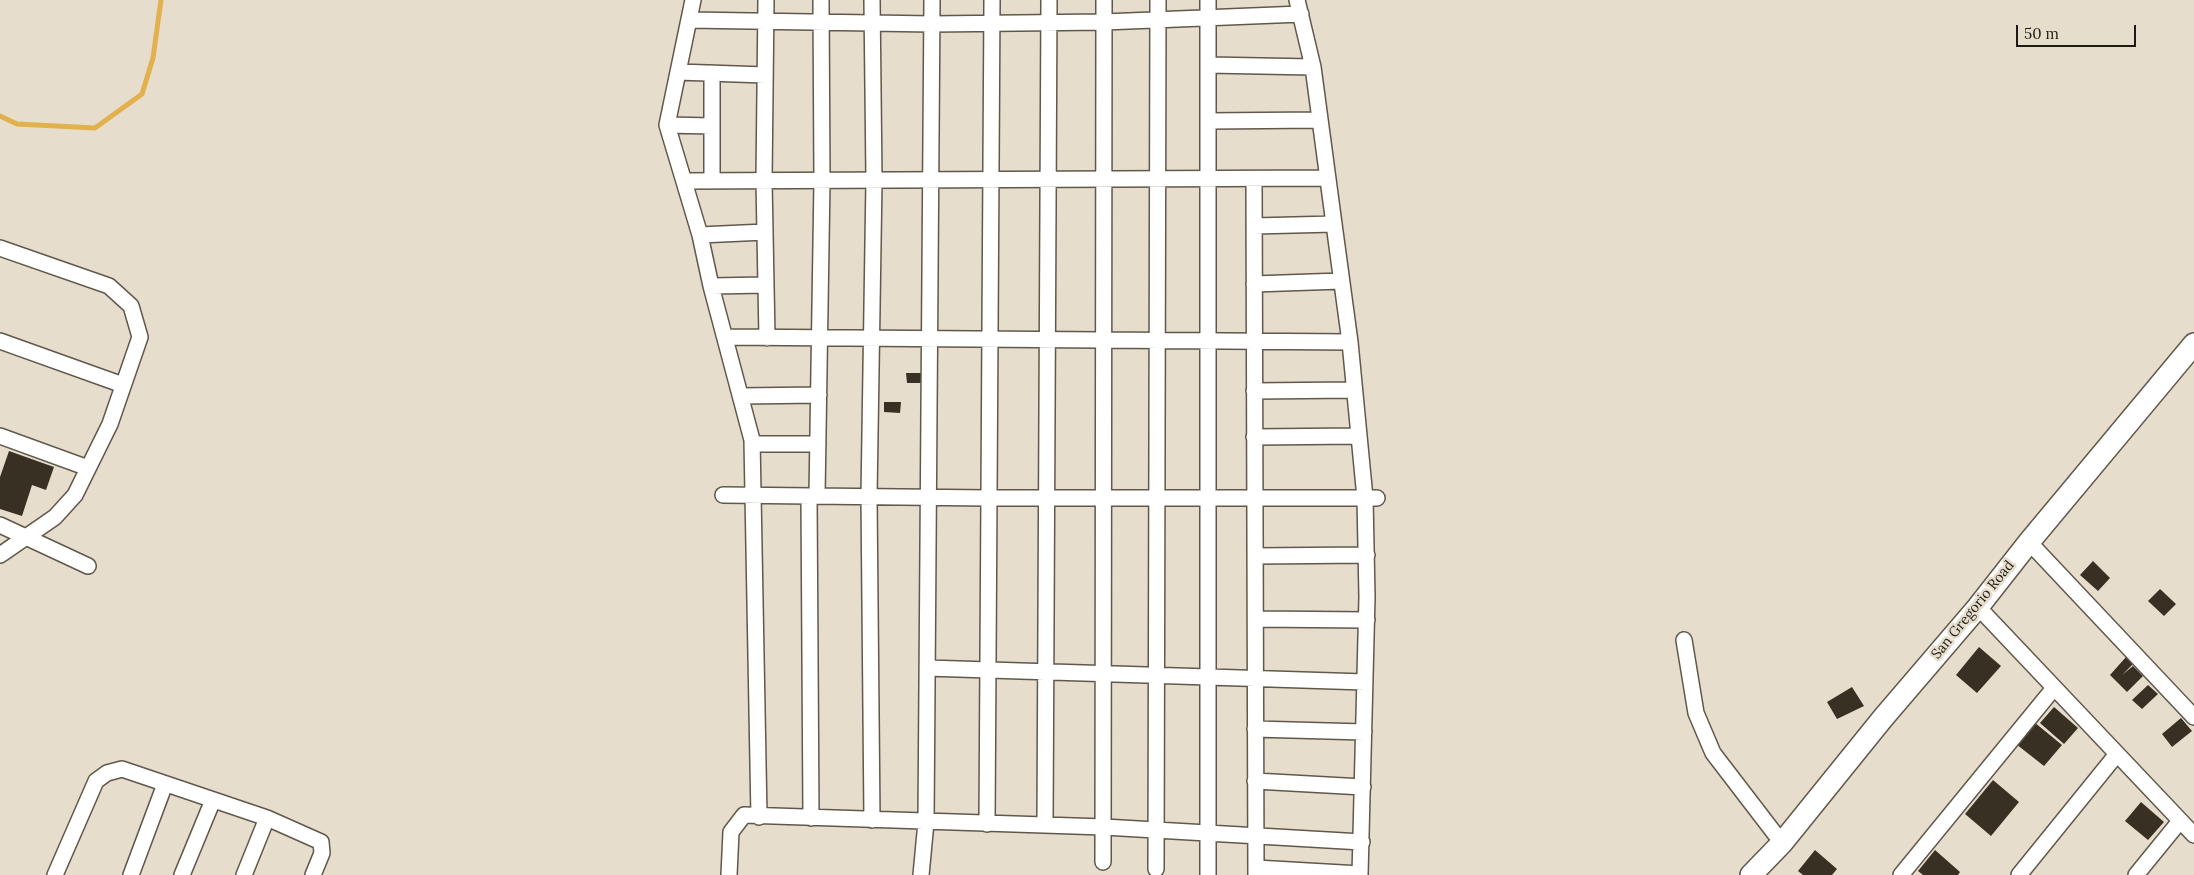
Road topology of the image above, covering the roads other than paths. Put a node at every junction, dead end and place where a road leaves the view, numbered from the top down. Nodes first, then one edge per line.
1 (693, 0) edge
2 (766, 0) edge
3 (821, 0) edge
4 (872, 0) edge
5 (932, 0) edge
6 (992, 0) edge
7 (1049, 0) edge
8 (1104, 0) edge
9 (1158, 0) edge
10 (1208, 0) edge
11 (1299, 7) edge
12 (1208, 18) junction
13 (690, 20) junction
14 (1158, 20) junction
15 (766, 21) junction
16 (821, 22) junction
17 (873, 22) junction
18 (1104, 22) junction
19 (992, 23) junction
20 (1049, 23) junction
21 (932, 24) junction
22 (1208, 65) junction
23 (1313, 67) junction
24 (678, 72) junction
25 (712, 73) junction
26 (765, 75) junction
27 (1320, 120) junction
28 (1208, 121) junction
29 (667, 125) junction
30 (712, 126) junction
31 (1328, 178) junction
32 (1104, 179) junction
33 (1158, 179) junction
34 (1208, 179) junction
35 (1254, 179) junction
36 (874, 180) junction
37 (931, 180) junction
38 (991, 180) junction
39 (1048, 180) junction
40 (684, 181) junction
41 (712, 181) junction
42 (764, 181) junction
43 (822, 181) junction
44 (1334, 224) junction
45 (1254, 226) junction
46 (765, 232) junction
47 (700, 235) junction
48 (0, 248) edge
49 (1341, 281) junction
50 (1254, 284) junction
51 (766, 285) junction
52 (711, 286) junction
53 (725, 337) junction
54 (767, 338) junction
55 (820, 338) junction
56 (872, 339) junction
57 (930, 339) junction
58 (990, 340) junction
59 (1048, 340) junction
60 (0, 341) edge
61 (1104, 341) junction
62 (1158, 341) junction
63 (1208, 342) junction
64 (1254, 342) junction
65 (1350, 342) junction
66 (2194, 344) edge
67 (123, 385) junction
68 (1353, 390) junction
69 (1254, 391) junction
70 (819, 395) junction
71 (740, 396) junction
72 (0, 436) edge
73 (1359, 436) junction
74 (1254, 438) junction
75 (752, 444) junction
76 (818, 444) junction
77 (88, 468) junction
78 (723, 495) dead end
79 (754, 495) junction
80 (813, 496) junction
81 (869, 496) junction
82 (930, 497) junction
83 (989, 498) junction
84 (1047, 498) junction
85 (1104, 498) junction
86 (1158, 498) junction
87 (1208, 498) junction
88 (1254, 498) junction
89 (1371, 498) junction
90 (0, 525) edge
91 (27, 536) junction
92 (2029, 542) junction
93 (0, 556) edge
94 (1255, 556) junction
95 (1367, 556) junction
96 (88, 566) dead end
97 (1978, 607) junction
98 (1256, 619) junction
99 (1367, 620) junction
100 (1684, 640) dead end
101 (928, 668) junction
102 (988, 670) junction
103 (1046, 672) junction
104 (1104, 674) junction
105 (1157, 676) junction
106 (1208, 678) junction
107 (1256, 680) junction
108 (1365, 682) junction
109 (2054, 688) junction
110 (2194, 717) edge
111 (1255, 729) junction
112 (1364, 732) junction
113 (2117, 754) junction
114 (1255, 781) junction
115 (165, 784) junction
116 (1363, 787) junction
117 (213, 800) junction
118 (758, 817) junction
119 (267, 818) junction
120 (810, 818) junction
121 (872, 820) junction
122 (2180, 821) junction
123 (926, 822) junction
124 (987, 824) junction
125 (1045, 826) junction
126 (1104, 827) junction
127 (1157, 830) junction
128 (1208, 833) junction
129 (2194, 835) edge
130 (1255, 836) junction
131 (1362, 842) junction
132 (1782, 843) junction
133 (1103, 862) dead end
134 (1156, 869) dead end
135 (1256, 871) edge
136 (1360, 874) edge
137 (55, 875) edge
138 (131, 875) edge
139 (182, 875) edge
140 (244, 875) edge
141 (313, 875) edge
142 (729, 875) edge
143 (921, 875) edge
144 (1208, 875) edge
145 (1751, 875) edge
146 (1901, 875) edge
147 (2019, 875) edge
148 (2136, 875) edge

1 - 13 street
2 - 15 street
3 - 16 street
4 - 17 street
5 - 21 street
6 - 19 street
7 - 20 street
8 - 18 street
9 - 14 street
10 - 12 street
11 - 12 street
11 - 23 street
12 - 14 street
12 - 22 street
13 - 15 street
13 - 24 street
14 - 18 street
14 - 33 street
15 - 16 street
15 - 26 street
16 - 17 street
16 - 43 street
17 - 21 street
17 - 36 street
18 - 20 street
18 - 32 street
19 - 20 street
19 - 21 street
19 - 38 street
20 - 39 street
21 - 37 street
22 - 23 street
22 - 28 street
23 - 27 street
24 - 25 street
24 - 29 street
25 - 26 street
25 - 30 street
26 - 42 street
27 - 28 street
27 - 31 street
28 - 34 street
29 - 30 street
29 - 40 street
30 - 41 street
31 - 35 street
31 - 44 street
32 - 33 street
32 - 39 street
32 - 61 street
33 - 34 street
33 - 62 street
34 - 35 street
34 - 63 street
35 - 45 street
36 - 37 street
36 - 43 street
36 - 56 street
37 - 38 street
37 - 57 street
38 - 39 street
38 - 58 street
39 - 59 street
40 - 41 street
40 - 47 street
41 - 42 street
42 - 43 street
42 - 46 street
43 - 55 street
44 - 45 street
44 - 49 street
45 - 50 street
46 - 47 street
46 - 51 street
47 - 52 street
48 - 67 street
49 - 50 street
49 - 65 street
50 - 64 street
51 - 52 street
51 - 54 street
52 - 53 street
53 - 54 street
53 - 71 street
54 - 55 street
55 - 56 street
55 - 70 street
56 - 57 street
56 - 81 street
57 - 58 street
57 - 82 street
58 - 59 street
58 - 83 street
59 - 61 street
59 - 84 street
60 - 67 street
61 - 62 street
61 - 85 street
62 - 63 street
62 - 86 street
63 - 64 street
63 - 87 street
64 - 65 street
64 - 69 street
65 - 68 street
66 - 92 street, San Gregorio Road
67 - 77 street
68 - 69 street
68 - 73 street
69 - 74 street
70 - 71 street
70 - 76 street
71 - 75 street
72 - 77 street
73 - 74 street
73 - 89 street
74 - 88 street
75 - 76 street
75 - 79 street
76 - 80 street
77 - 91 street
78 - 79 street
79 - 80 street
79 - 118 street
80 - 81 street
80 - 120 street
81 - 82 street
81 - 121 street
82 - 83 street
82 - 101 street
83 - 84 street
83 - 102 street
84 - 85 street
84 - 103 street
85 - 86 street
85 - 104 street
86 - 87 street
86 - 105 street
87 - 88 street
87 - 106 street
88 - 89 street
88 - 94 street
89 - 95 street
90 - 91 street
91 - 93 street
91 - 96 street
92 - 97 street, San Gregorio Road
92 - 110 street
94 - 95 street
94 - 98 street
95 - 99 street
97 - 109 street
97 - 132 street, San Gregorio Road
98 - 99 street
98 - 107 street
99 - 108 street
100 - 132 street
101 - 102 street
101 - 123 street
102 - 103 street
102 - 124 street
103 - 104 street
103 - 125 street
104 - 105 street
104 - 126 street
105 - 106 street
105 - 127 street
106 - 107 street
106 - 128 street
107 - 108 street
107 - 111 street
108 - 112 street
109 - 113 street
109 - 146 street
111 - 112 street
111 - 114 street
112 - 116 street
113 - 122 street
113 - 147 street
114 - 116 street
114 - 130 street
115 - 117 street
115 - 137 street
115 - 138 street
116 - 131 street
117 - 119 street
117 - 139 street
118 - 120 street
118 - 142 street
119 - 140 street
119 - 141 street
120 - 121 street
121 - 123 street
122 - 129 street
122 - 148 street
123 - 124 street
123 - 143 street
124 - 125 street
125 - 126 street
126 - 127 street
126 - 133 street
127 - 128 street
127 - 134 street
128 - 130 street
128 - 144 street
130 - 131 street
130 - 135 street
131 - 136 street
132 - 145 street, San Gregorio Road
135 - 136 street

